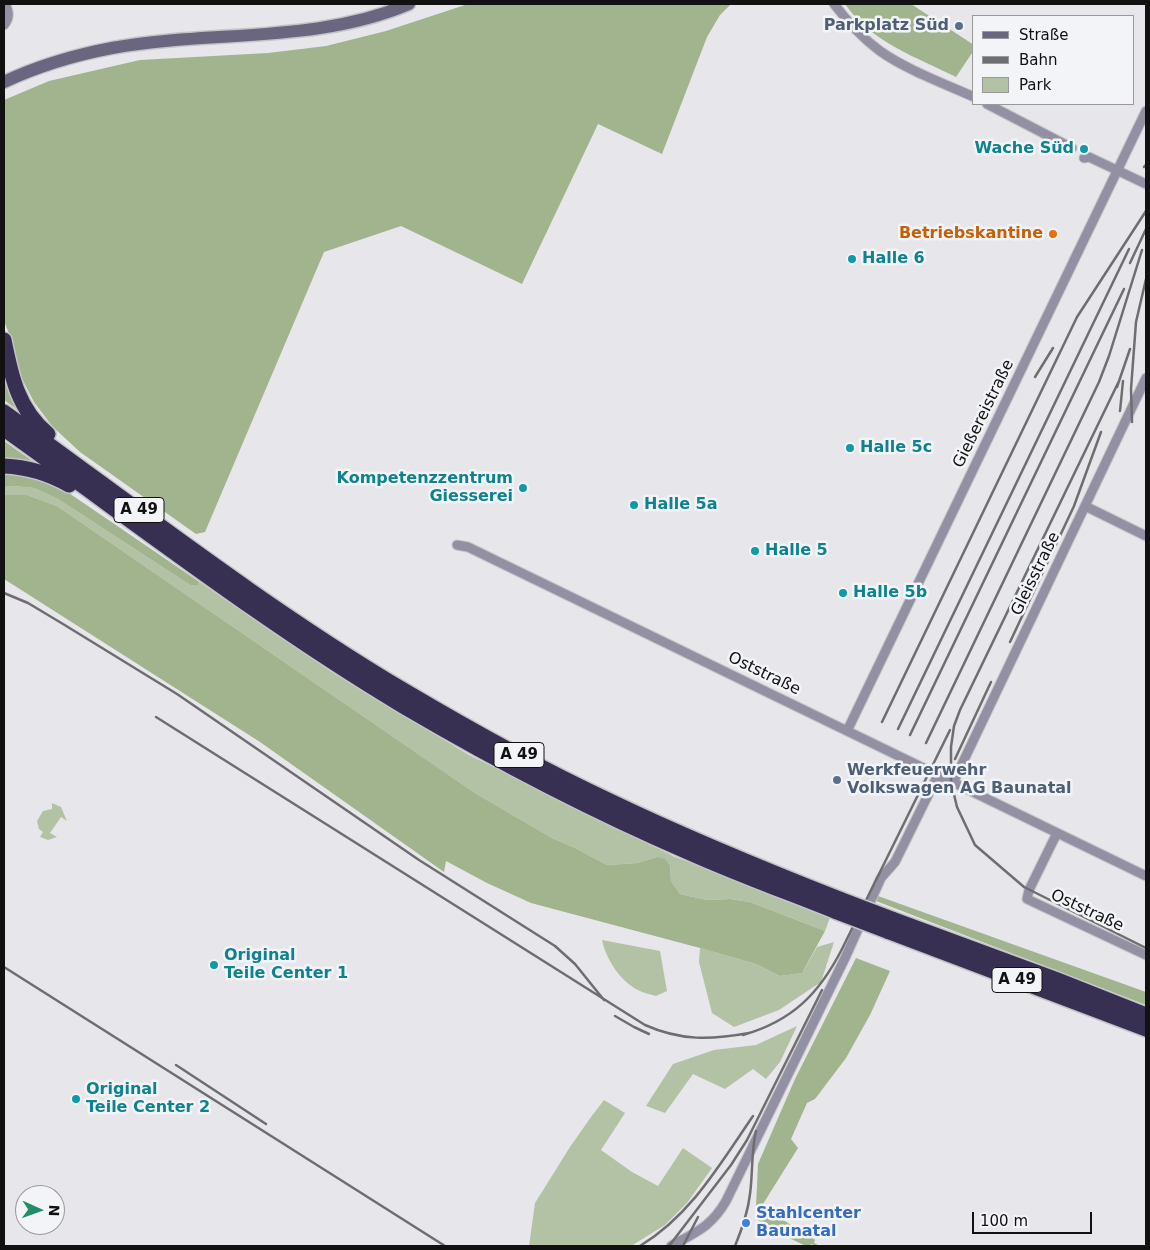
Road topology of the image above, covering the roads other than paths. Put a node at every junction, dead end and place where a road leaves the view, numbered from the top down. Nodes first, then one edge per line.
1 (5, 4) edge
2 (409, 4) edge
3 (834, 4) edge
4 (4, 25) edge
5 (4, 82) edge
6 (972, 96) edge
7 (989, 105) edge
8 (1146, 110) edge
9 (1118, 170) junction
10 (1146, 184) edge
11 (4, 340) edge
12 (1146, 378) edge
13 (4, 412) edge
14 (4, 429) edge
15 (59, 452) junction
16 (4, 466) edge
17 (1085, 506) junction
18 (114, 508) junction
19 (1146, 536) edge
20 (458, 545) dead end
21 (847, 731) junction
22 (938, 775) junction
23 (953, 783) junction
24 (1057, 833) junction
25 (1146, 876) edge
26 (840, 906) junction
27 (889, 925) junction
28 (1146, 955) edge
29 (1146, 1015) edge
30 (1146, 1029) edge
31 (671, 1246) edge

1 - 4 street
2 - 5 main road
3 - 6 street
7 - 9 street
8 - 9 street, Gießereistraße
9 - 10 street
9 - 21 street, Gießereistraße
11 - 15 highway
12 - 17 street, Gleisstraße
13 - 15 highway, A 49
14 - 18 highway, A 49
15 - 26 highway, A 49
16 - 18 highway
17 - 19 street
17 - 23 street, Gleisstraße
18 - 26 highway, A 49
20 - 21 street, Oststraße
21 - 22 street, Oststraße
22 - 23 street, Oststraße
22 - 31 street
23 - 24 street, Oststraße
24 - 25 street, Oststraße
24 - 28 street, Oststraße
26 - 27 highway, A 49, bridge
27 - 29 highway, A 49
27 - 30 highway, A 49

